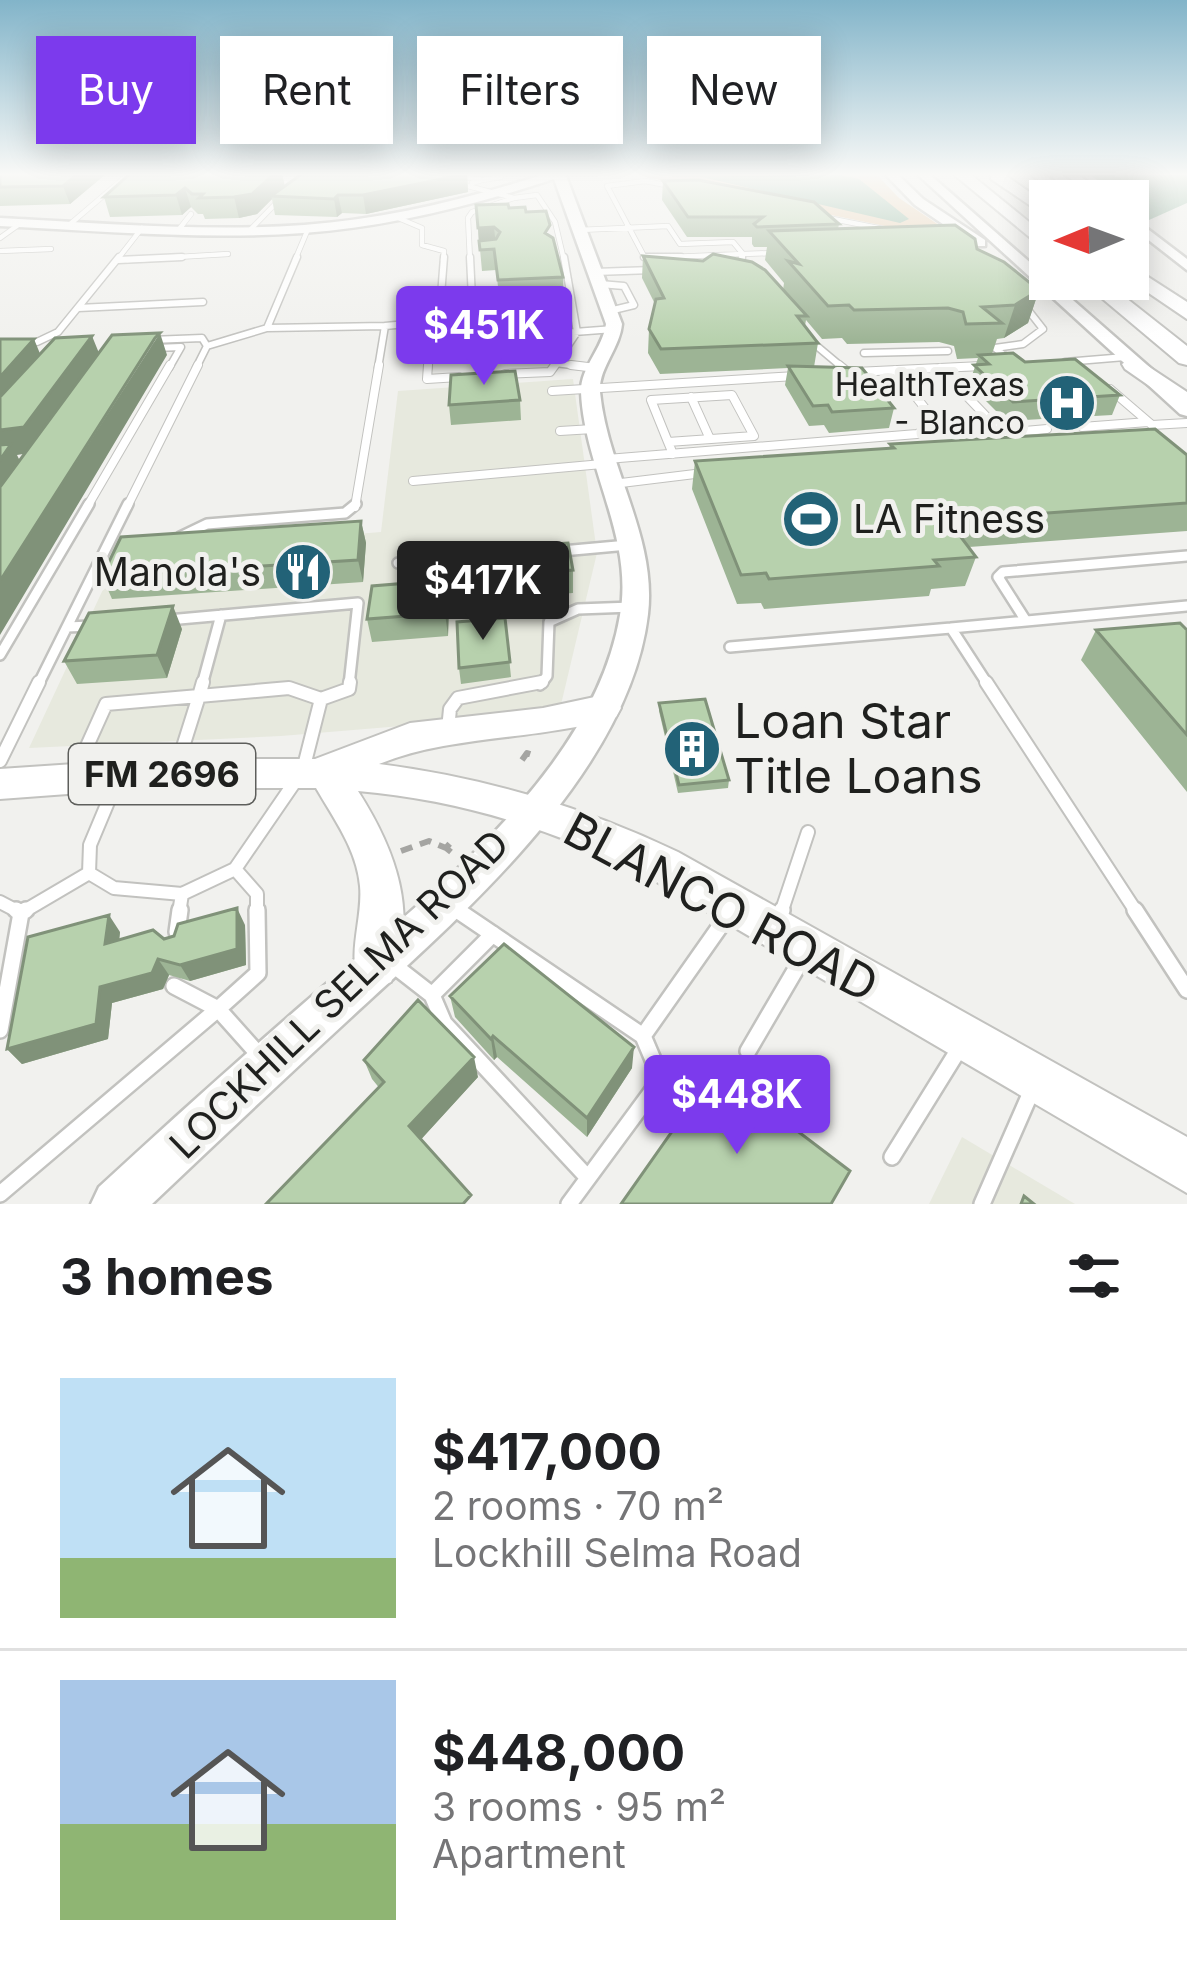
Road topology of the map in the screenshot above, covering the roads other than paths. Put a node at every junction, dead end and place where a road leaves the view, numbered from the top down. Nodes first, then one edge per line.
1 (141, 229) edge
2 (222, 229) edge
3 (297, 229) edge
4 (308, 229) edge
5 (422, 229) edge
6 (468, 229) edge
7 (560, 229) edge
8 (561, 229) edge
9 (575, 229) edge
10 (627, 229) edge
11 (631, 229) edge
12 (670, 229) edge
13 (885, 229) edge
14 (957, 229) edge
15 (1001, 229) edge
16 (250, 230) joint
17 (894, 231) edge
18 (1149, 236) edge
19 (1149, 246) edge
20 (51, 249) dead end
21 (582, 250) junction
22 (0, 251) edge
23 (552, 252) edge
24 (788, 253) edge
25 (228, 254) dead end
26 (743, 254) junction
27 (482, 255) edge
28 (469, 256) junction
29 (118, 260) junction
30 (1149, 265) edge
31 (1187, 269) edge
32 (654, 270) edge
33 (747, 274) edge
34 (1149, 285) edge
35 (1187, 290) edge
36 (1012, 296) edge
37 (1115, 300) edge
38 (203, 302) dead end
39 (78, 308) junction
40 (1187, 312) edge
41 (612, 320) junction
42 (1090, 324) junction
43 (385, 326) junction
44 (267, 328) junction
45 (577, 332) junction
46 (807, 336) edge
47 (474, 340) junction
48 (69, 344) edge
49 (207, 346) junction
50 (995, 348) junction
51 (982, 349) edge
52 (948, 351) dead end
53 (563, 352) junction
54 (864, 353) dead end
55 (466, 357) junction
56 (1187, 358) edge
57 (1077, 361) junction
58 (1129, 361) junction
59 (1056, 362) edge
60 (555, 363) junction
61 (940, 368) junction
62 (895, 370) junction
63 (849, 373) junction
64 (832, 374) edge
65 (488, 375) edge
66 (814, 375) edge
67 (467, 376) edge
68 (593, 378) junction
69 (552, 391) dead end
70 (692, 397) junction
71 (1187, 407) edge
72 (1148, 422) junction
73 (1187, 423) edge
74 (1082, 427) dead end
75 (599, 428) junction
76 (1047, 429) dead end
77 (560, 431) dead end
78 (710, 439) junction
79 (668, 442) junction
80 (673, 454) junction
81 (609, 469) junction
82 (718, 472) edge
83 (413, 481) dead end
84 (164, 538) edge
85 (127, 541) edge
86 (109, 542) junction
87 (628, 545) junction
88 (539, 553) edge
89 (495, 556) edge
90 (1187, 556) edge
91 (398, 563) dead end
92 (1187, 606) edge
93 (635, 607) junction
94 (221, 615) junction
95 (163, 620) edge
96 (1026, 621) junction
97 (104, 625) edge
98 (67, 627) junction
99 (951, 628) junction
100 (730, 647) dead end
101 (0, 655) edge
102 (199, 696) junction
103 (321, 699) junction
104 (604, 708) junction
105 (448, 730) junction
106 (0, 760) edge
107 (314, 770) junction
108 (175, 773) junction
109 (119, 777) junction
110 (72, 780) junction
111 (0, 784) edge
112 (529, 810) junction
113 (808, 832) dead end
114 (235, 869) junction
115 (89, 873) junction
116 (182, 894) junction
117 (0, 902) edge
118 (444, 902) junction
119 (21, 913) junction
120 (773, 928) junction
121 (494, 934) junction
122 (176, 944) edge
123 (380, 963) junction
124 (174, 986) dead end
125 (1187, 990) edge
126 (432, 995) junction
127 (218, 1009) junction
128 (0, 1030) edge
129 (644, 1036) junction
130 (965, 1038) junction
131 (748, 1051) dead end
132 (268, 1065) junction
133 (1037, 1079) junction
134 (892, 1157) dead end
135 (1187, 1166) edge
136 (588, 1178) junction
137 (0, 1194) edge
138 (116, 1204) edge
139 (569, 1204) edge
140 (982, 1204) edge

1 - 29 lane
2 - 16 main road
3 - 16 main road
4 - 44 lane
5 - 43 lane
6 - 28 lane
7 - 21 lane
8 - 21 lane
9 - 21 main road
10 - 21 lane
11 - 26 lane
12 - 26 lane
13 - 17 lane
14 - 42 main road
15 - 42 main road
18 - 31 main road
19 - 31 main road
20 - 22 lane
21 - 23 lane
21 - 32 lane
21 - 41 main road
21 - 45 lane
24 - 26 lane
25 - 29 lane
26 - 33 lane
27 - 28 lane
28 - 47 lane
29 - 39 lane
30 - 35 highway
34 - 40 highway
36 - 50 lane
37 - 56 highway
38 - 39 lane
39 - 48 lane
41 - 45 lane
41 - 68 main road
42 - 58 main road
43 - 44 lane
43 - 84 lane
44 - 49 lane
45 - 47 lane
45 - 53 lane
46 - 63 lane
47 - 55 lane
49 - 86 lane
49 - 101 lane
50 - 51 lane
50 - 61 lane
52 - 54 lane
53 - 55 lane
53 - 60 lane
55 - 67 lane
57 - 58 lane
57 - 59 lane
57 - 72 lane
58 - 71 highway
60 - 65 lane
60 - 68 lane
61 - 62 lane
61 - 76 lane
62 - 63 lane
62 - 80 lane
63 - 64 lane
66 - 68 lane
68 - 69 lane
68 - 75 main road, LOCKHILL SELMA ROAD
70 - 78 lane
70 - 78 lane
70 - 79 lane
72 - 73 lane
72 - 74 lane
75 - 77 lane
75 - 81 main road, LOCKHILL SELMA ROAD
78 - 79 lane
79 - 80 lane
80 - 81 lane
81 - 82 lane
81 - 83 lane
81 - 87 main road, LOCKHILL SELMA ROAD
85 - 86 lane
86 - 98 lane
87 - 88 lane
87 - 93 main road, LOCKHILL SELMA ROAD
89 - 91 lane
90 - 96 lane
92 - 96 lane
93 - 104 main road, LOCKHILL SELMA ROAD
93 - 105 lane
94 - 95 lane
94 - 102 lane
94 - 103 lane
96 - 99 lane
97 - 98 lane
98 - 106 lane
99 - 100 lane
99 - 125 lane
102 - 103 lane
102 - 108 lane
102 - 110 lane
103 - 107 lane
104 - 105 main road
104 - 112 main road, LOCKHILL SELMA ROAD
105 - 107 main road
107 - 108 main road, BLANCO ROAD / FM 2696
107 - 112 main road, BLANCO ROAD / FM 2696
107 - 114 lane
107 - 123 main road
108 - 109 main road, BLANCO ROAD / FM 2696
109 - 110 main road, BLANCO ROAD / FM 2696
109 - 115 lane
110 - 111 main road, BLANCO ROAD / FM 2696
112 - 118 main road, LOCKHILL SELMA ROAD
112 - 120 main road, BLANCO ROAD / FM 2696
113 - 120 lane
114 - 116 lane
114 - 127 lane
115 - 116 lane
115 - 119 lane
116 - 122 lane
117 - 119 lane
118 - 121 lane
118 - 123 main road, LOCKHILL SELMA ROAD
119 - 128 lane
120 - 129 lane
120 - 130 main road, BLANCO ROAD / FM 2696
120 - 131 lane
121 - 126 lane
121 - 129 lane
123 - 126 lane
123 - 132 main road, LOCKHILL SELMA ROAD
124 - 127 lane
126 - 136 lane
127 - 132 lane
127 - 137 lane
129 - 136 lane
130 - 133 main road, BLANCO ROAD / FM 2696
130 - 134 lane
132 - 138 main road, LOCKHILL SELMA ROAD
133 - 135 main road, BLANCO ROAD / FM 2696
133 - 140 lane
136 - 139 lane

